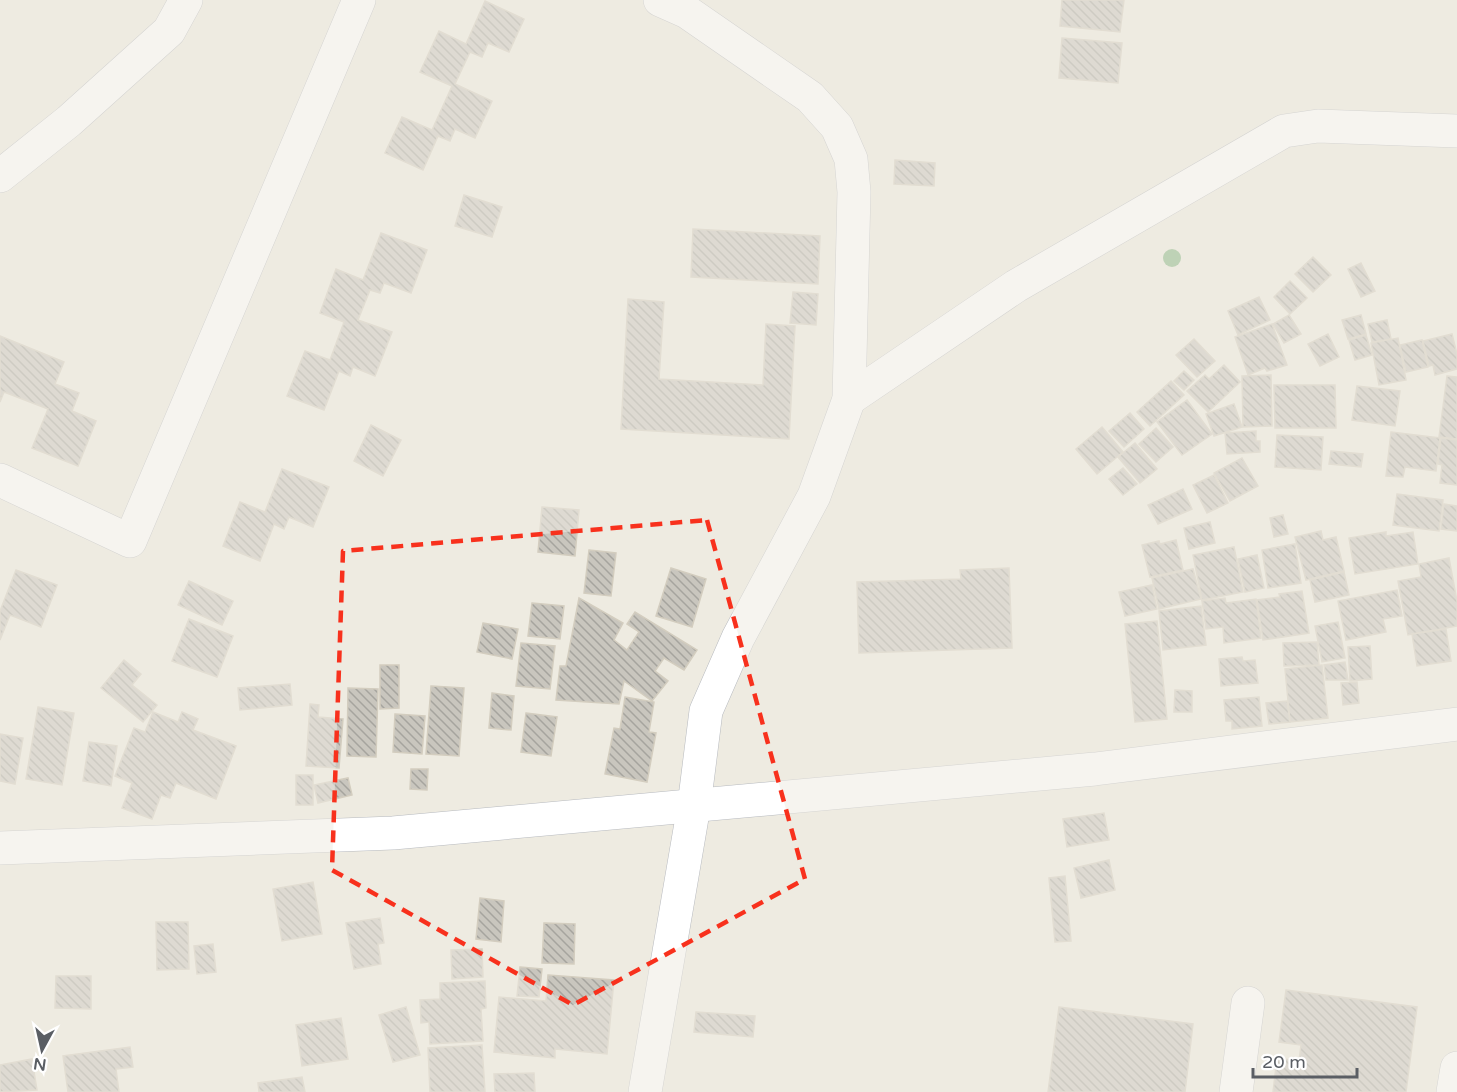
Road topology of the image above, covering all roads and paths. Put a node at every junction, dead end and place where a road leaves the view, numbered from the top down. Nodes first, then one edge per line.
1 (186, 0) edge
2 (359, 0) edge
3 (660, 0) edge
4 (1457, 131) edge
5 (0, 176) edge
6 (849, 399) junction
7 (0, 480) edge
8 (1457, 724) edge
9 (694, 806) junction
10 (0, 848) edge
11 (1248, 1003) dead end
12 (1457, 1068) edge
13 (645, 1092) edge
14 (1236, 1092) edge
15 (1453, 1092) edge

1 - 5 street
2 - 7 street
3 - 6 street
4 - 6 street
6 - 9 street
8 - 9 street
9 - 10 street
9 - 13 street
11 - 14 street
12 - 15 street

